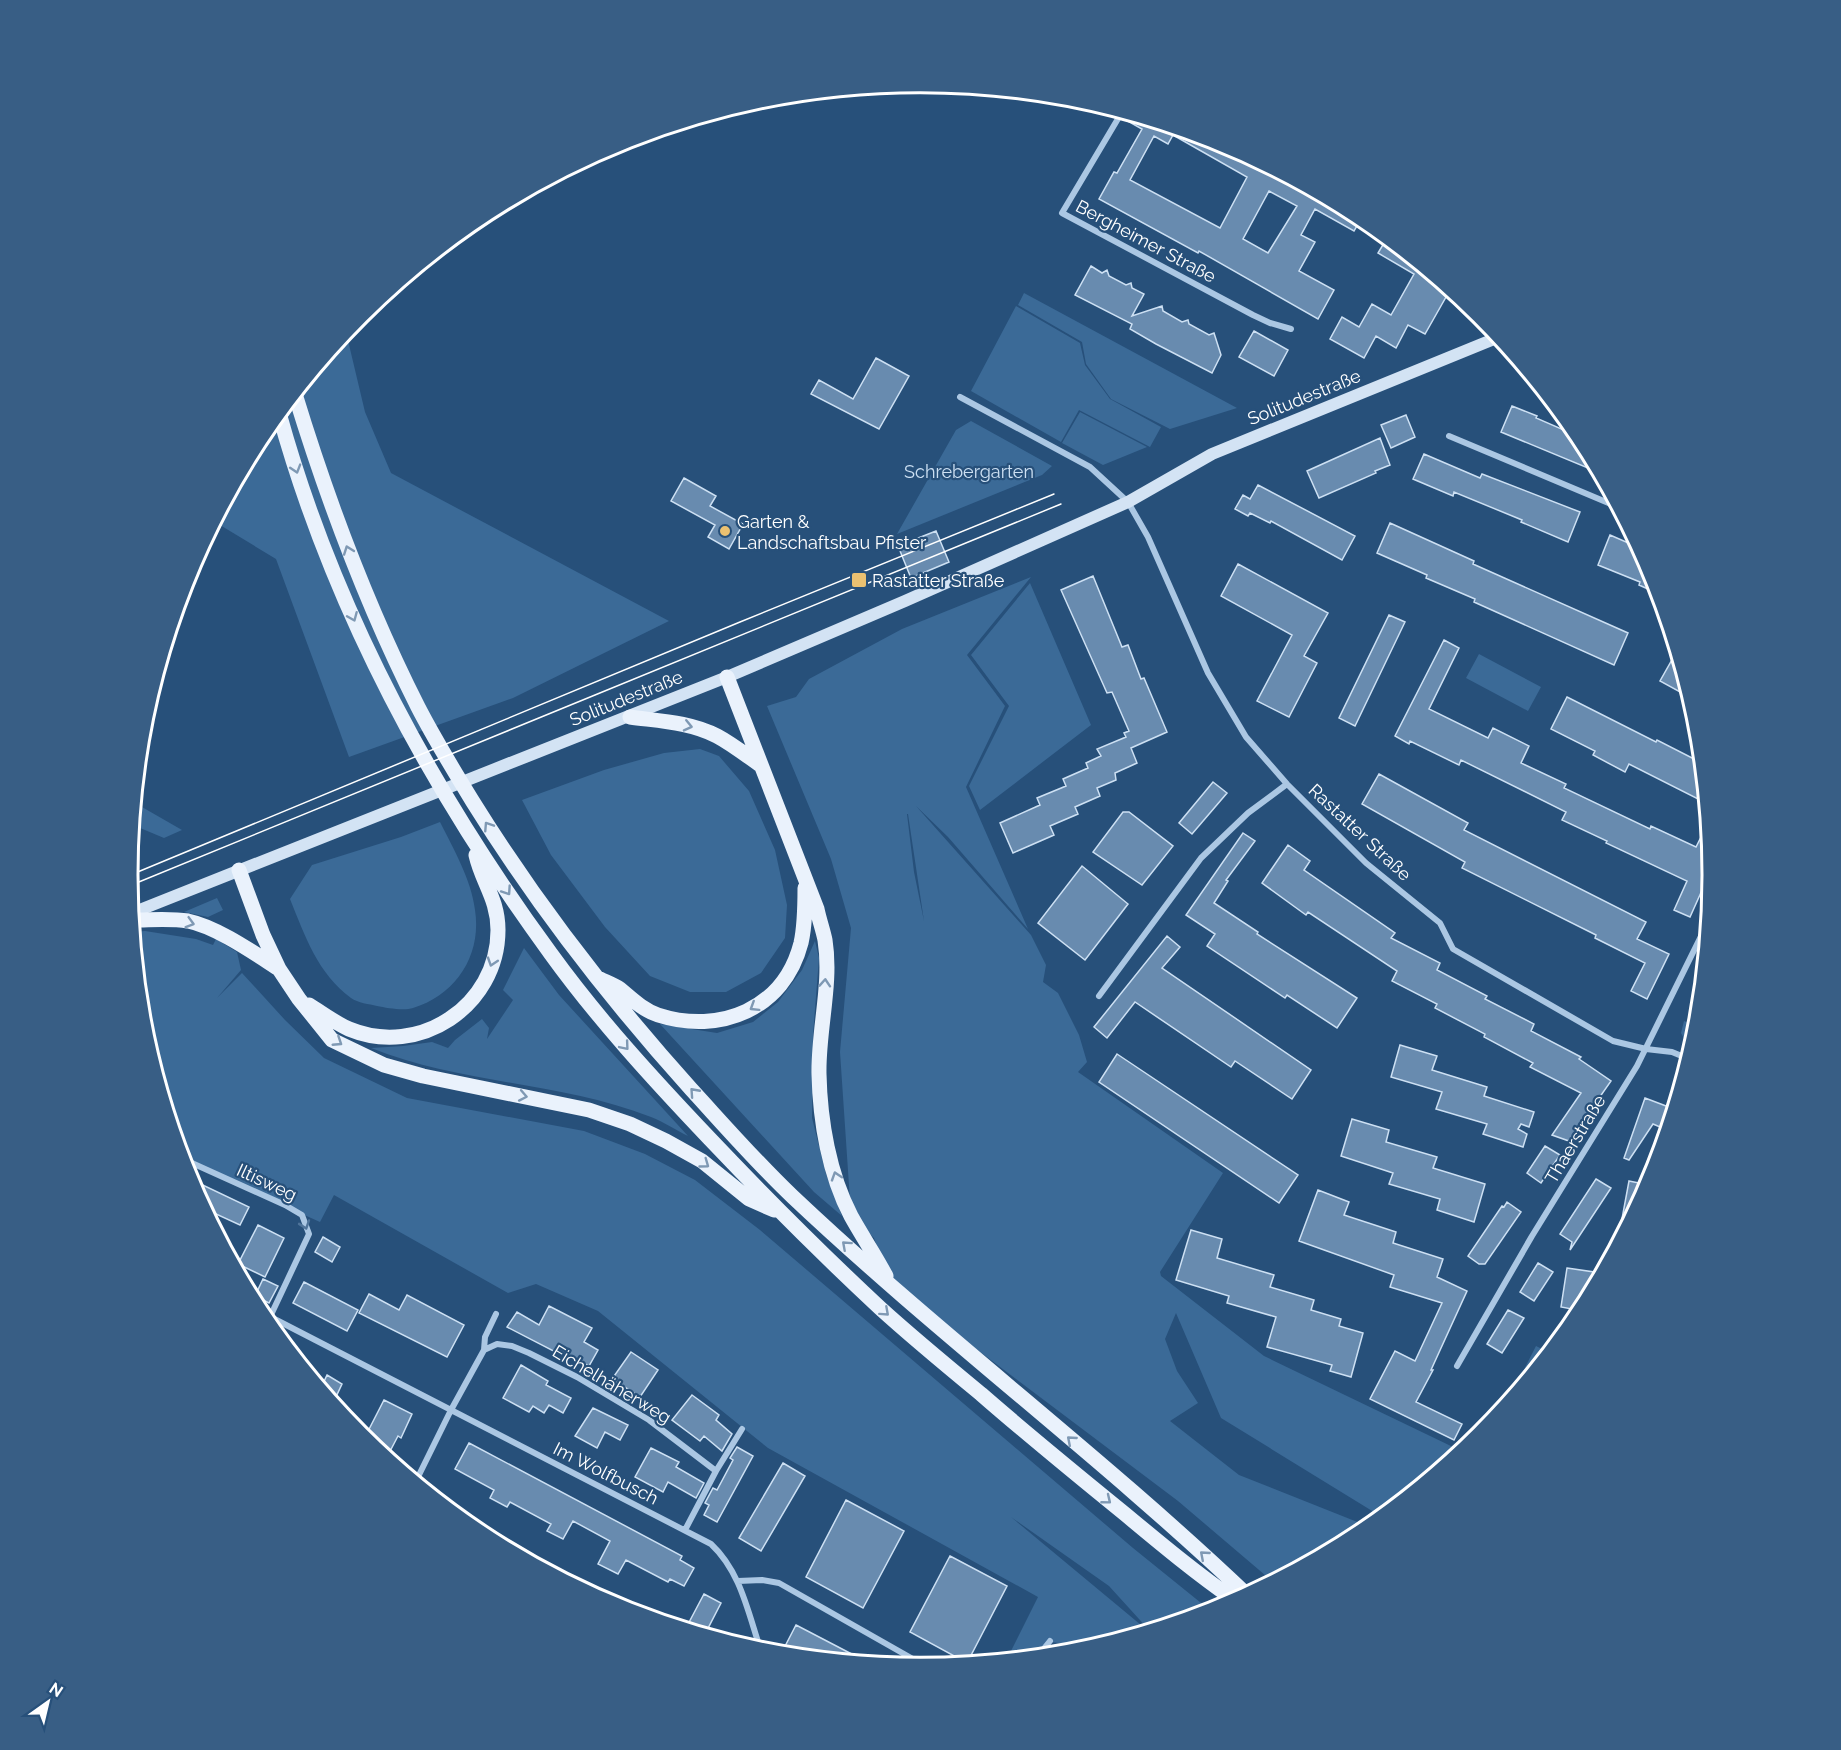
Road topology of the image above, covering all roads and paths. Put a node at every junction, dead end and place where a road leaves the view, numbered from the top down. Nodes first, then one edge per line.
1 (1118, 119) edge
2 (1291, 329) dead end
3 (1490, 340) edge
4 (960, 398) dead end
5 (298, 402) edge
6 (282, 424) edge
7 (1449, 436) dead end
8 (1128, 502) junction
9 (1608, 503) edge
10 (727, 677) junction
11 (630, 717) junction
12 (760, 765) junction
13 (1287, 784) junction
14 (474, 843) junction
15 (239, 870) junction
16 (805, 882) junction
17 (139, 910) edge
18 (140, 920) edge
19 (1700, 939) edge
20 (279, 969) junction
21 (594, 977) junction
22 (1099, 996) dead end
23 (299, 999) junction
24 (1646, 1049) junction
25 (1681, 1056) edge
26 (194, 1164) edge
27 (781, 1214) junction
28 (890, 1284) junction
29 (272, 1312) edge
30 (496, 1314) dead end
31 (279, 1322) edge
32 (484, 1350) junction
33 (1457, 1366) dead end
34 (451, 1410) junction
35 (742, 1430) dead end
36 (717, 1471) junction
37 (419, 1475) edge
38 (685, 1530) junction
39 (738, 1581) junction
40 (1239, 1588) edge
41 (1226, 1594) edge
42 (757, 1639) edge
43 (1050, 1641) dead end
44 (1046, 1646) edge
45 (909, 1657) edge

1 - 2 street, Bergheimer Straße
3 - 8 main road, Solitudestraße
4 - 8 street
21 -> 5 main road
6 -> 14 main road
7 - 9 street
8 - 10 main road, Solitudestraße
8 - 13 street, Rastatter Straße
10 - 11 main road, Solitudestraße
10 - 12 main road
11 -> 12 main road
11 - 15 main road, Solitudestraße
12 - 16 main road
13 - 22 street
13 - 24 street, Rastatter Straße
14 -> 23 main road
14 -> 27 main road
15 - 17 main road, Solitudestraße
15 - 20 main road
16 -> 21 main road
28 -> 16 main road
18 -> 20 main road
19 - 24 street, Thaerstraße
20 - 23 main road
28 -> 21 main road
23 -> 27 main road
24 - 25 street, Rastatter Straße
24 - 33 street, Thaerstraße
26 -> 29 street, Iltisweg
27 -> 41 main road
40 -> 28 main road
30 - 32 street
31 - 34 street, Im Wolfbusch
32 - 34 street
32 - 36 street, Eichelhäherweg
34 - 37 street
34 - 38 street, Im Wolfbusch
35 - 36 street
36 - 38 street
38 - 39 street, Im Wolfbusch
39 - 42 street, Im Wolfbusch
39 - 45 street
43 - 44 street

